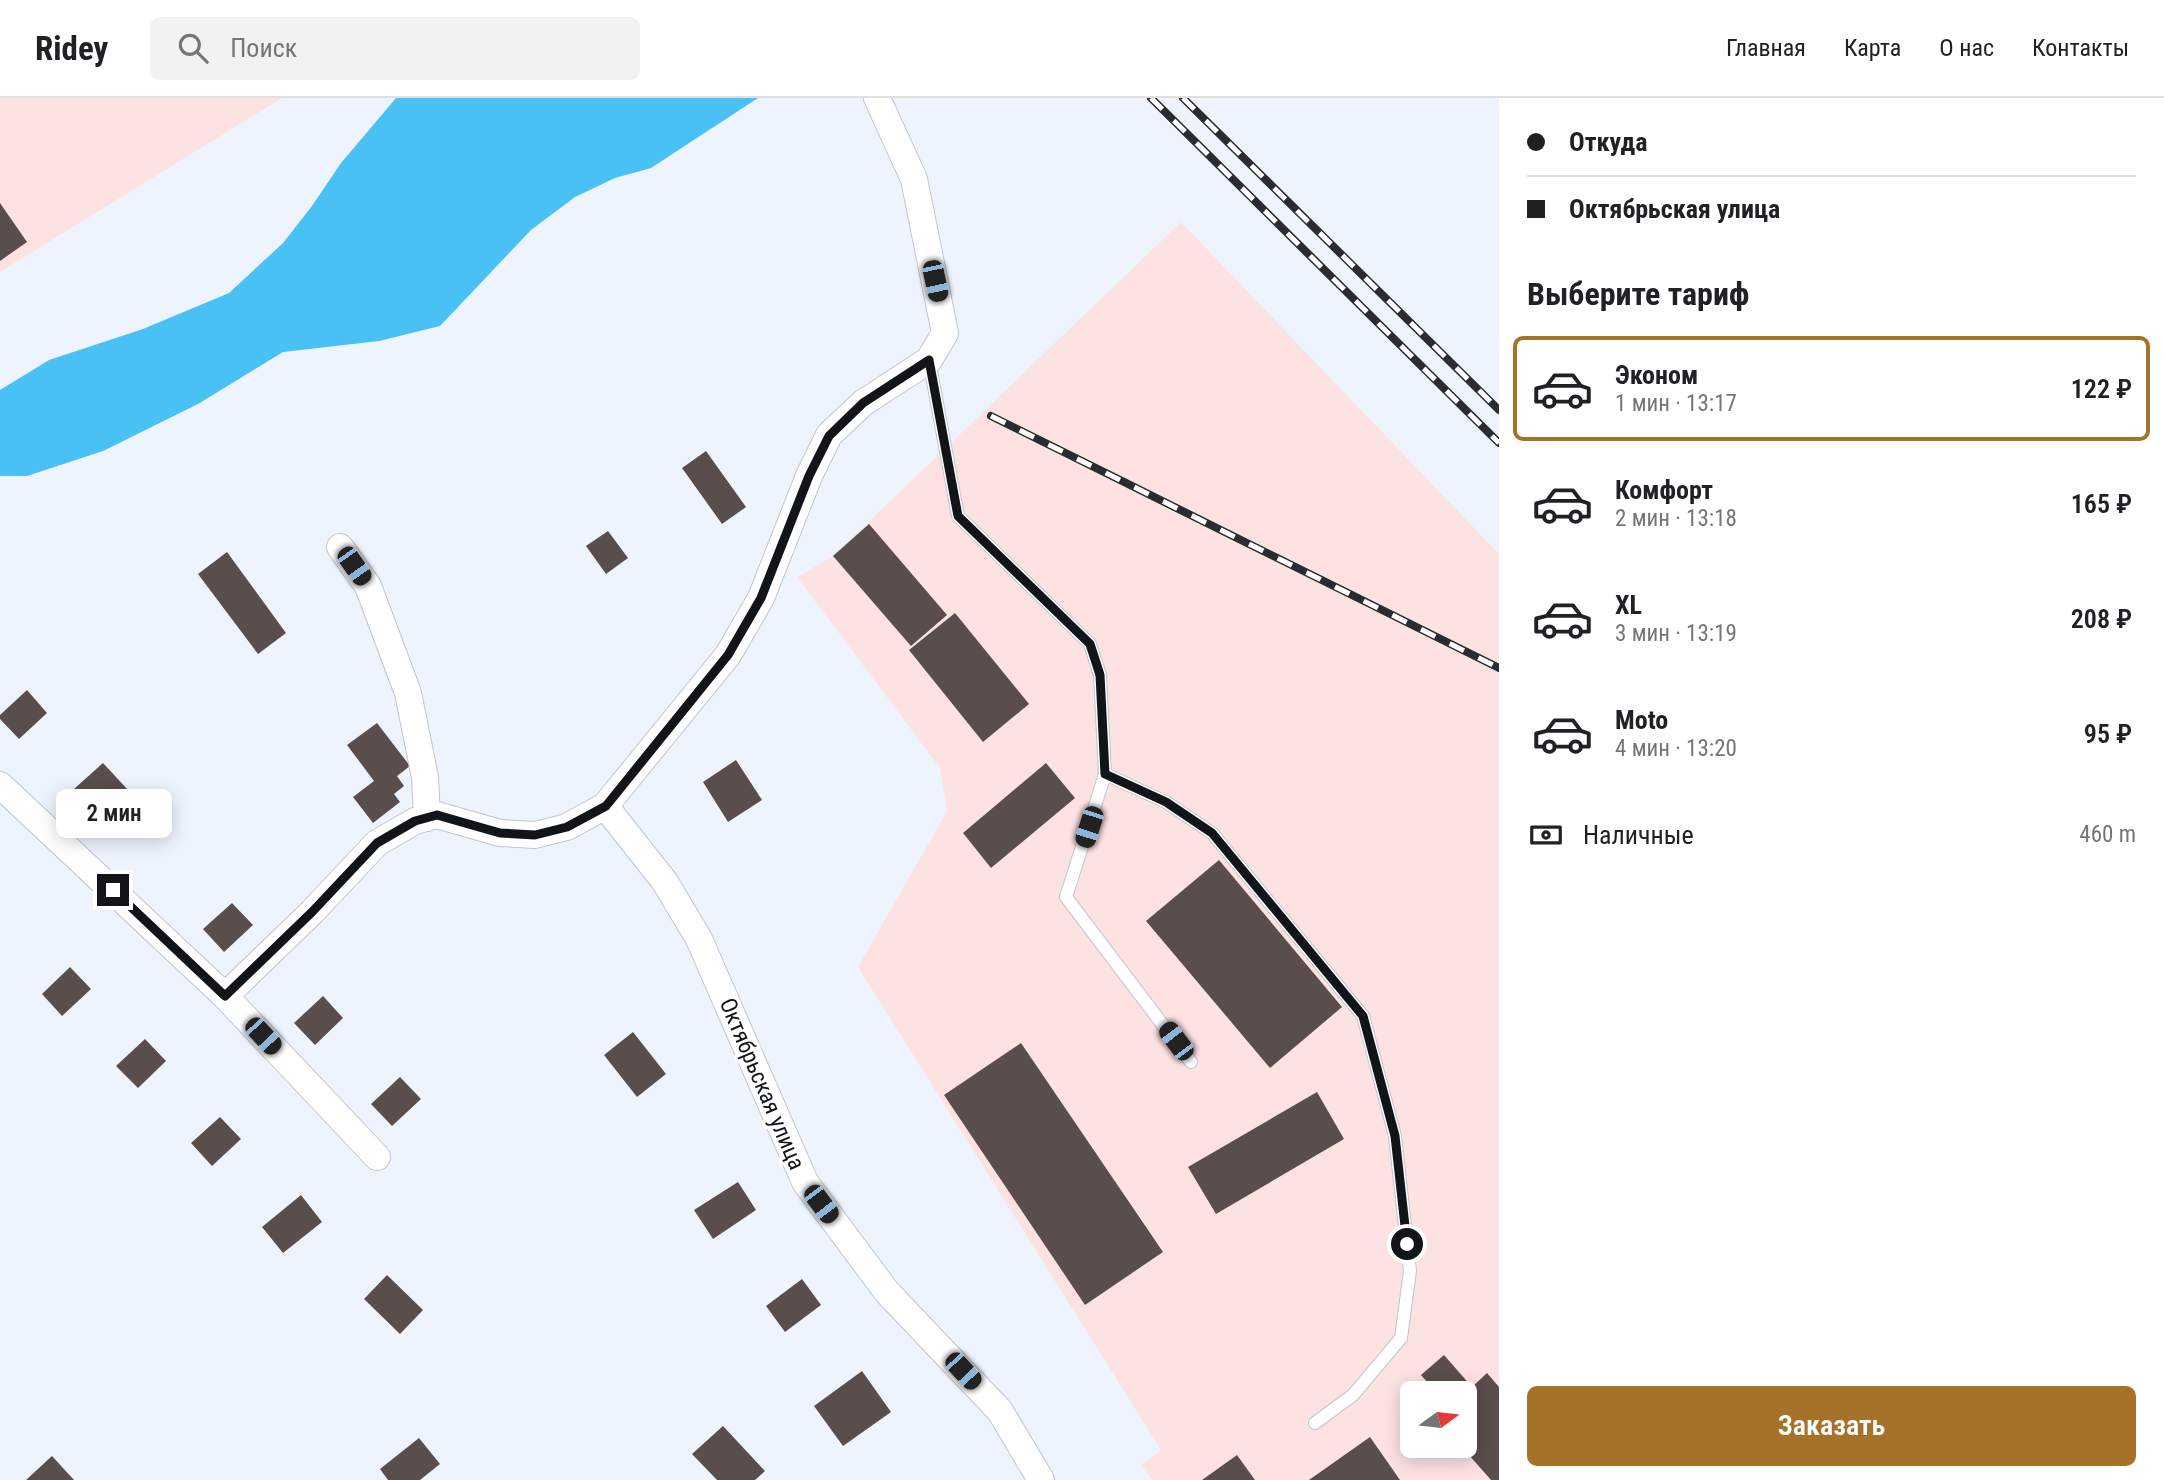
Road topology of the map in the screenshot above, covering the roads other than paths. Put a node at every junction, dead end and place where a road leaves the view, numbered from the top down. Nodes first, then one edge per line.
1 (877, 98) edge
2 (929, 360) junction
3 (340, 547) dead end
4 (1105, 774) junction
5 (0, 785) edge
6 (606, 806) junction
7 (426, 818) junction
8 (225, 996) junction
9 (1191, 1062) dead end
10 (377, 1157) dead end
11 (1315, 1423) dead end
12 (1041, 1480) edge

1 - 2 street
2 - 4 lane
2 - 6 street
3 - 7 street
4 - 9 lane
4 - 11 lane
5 - 8 street
6 - 7 street
6 - 12 street, Октябрьская улица
7 - 8 street
8 - 10 street

